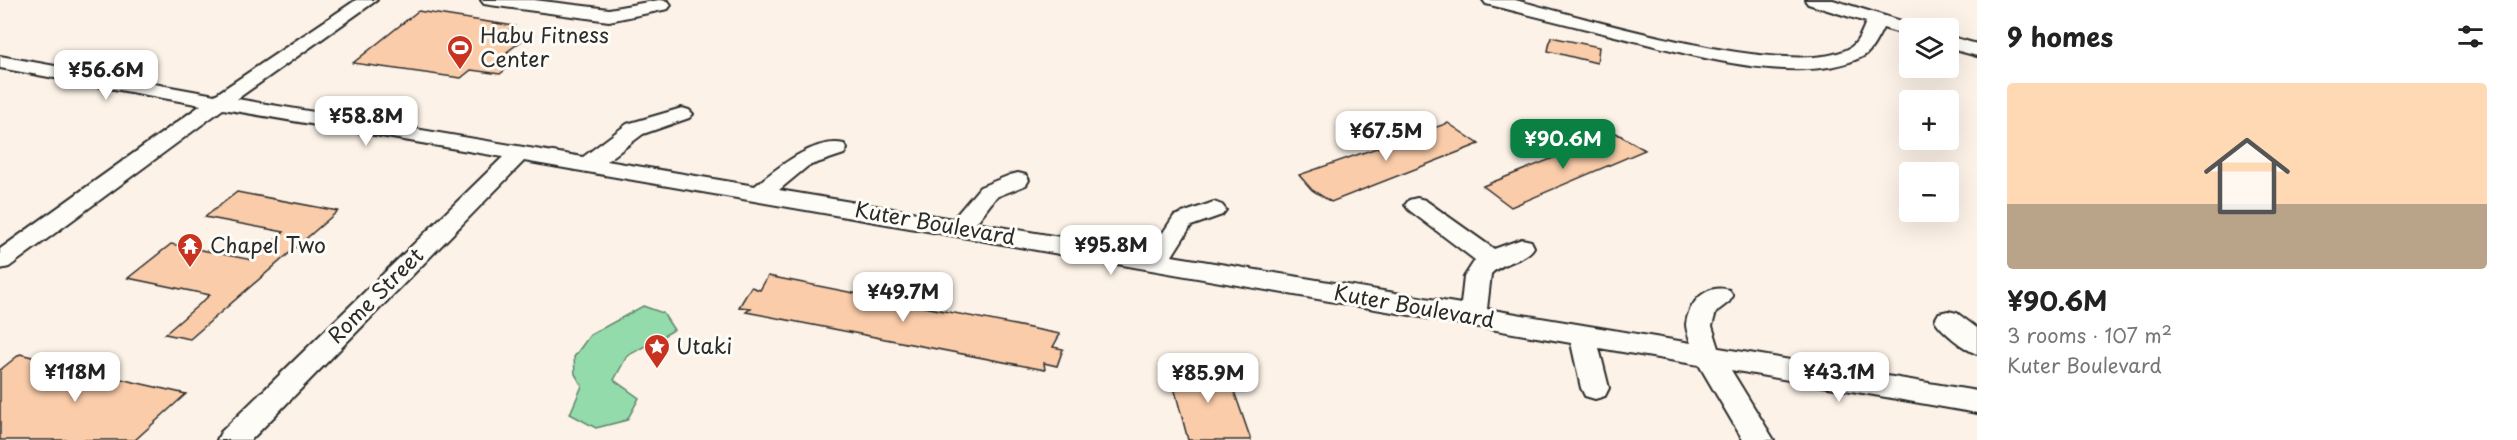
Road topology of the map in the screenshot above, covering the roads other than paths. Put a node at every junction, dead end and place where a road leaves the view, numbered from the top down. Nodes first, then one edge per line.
1 (368, 0) edge
2 (490, 0) edge
3 (1492, 0) edge
4 (1814, 0) edge
5 (662, 6) dead end
6 (1877, 20) junction
7 (1899, 27) edge
8 (1959, 45) edge
9 (1977, 50) edge
10 (0, 62) edge
11 (219, 102) junction
12 (682, 114) dead end
13 (836, 149) dead end
14 (520, 153) junction
15 (588, 164) junction
16 (1018, 180) dead end
17 (759, 194) junction
18 (1417, 205) dead end
19 (1214, 210) dead end
20 (958, 228) junction
21 (1522, 247) dead end
22 (1491, 260) junction
23 (0, 261) edge
24 (1156, 262) junction
25 (1720, 296) dead end
26 (1473, 317) junction
27 (1948, 320) dead end
28 (1583, 336) junction
29 (1977, 344) edge
30 (1709, 358) junction
31 (1595, 388) dead end
32 (1977, 402) edge
33 (232, 440) edge
34 (1759, 440) edge

1 - 11 street
2 - 5 street
3 - 6 street
4 - 6 street
6 - 7 street
8 - 9 street
10 - 11 street, Kuter Boulevard
11 - 14 street, Kuter Boulevard
11 - 23 street
12 - 15 street
13 - 17 street
14 - 15 street, Kuter Boulevard
14 - 33 street, Rome Street
15 - 17 street, Kuter Boulevard
16 - 20 street
17 - 20 street, Kuter Boulevard
18 - 22 street
19 - 24 street
20 - 24 street, Kuter Boulevard
21 - 22 street
22 - 26 street
24 - 26 street, Kuter Boulevard
25 - 30 street
26 - 28 street, Kuter Boulevard
27 - 29 street
28 - 30 street, Kuter Boulevard
28 - 31 street
30 - 32 street, Kuter Boulevard
30 - 34 street

